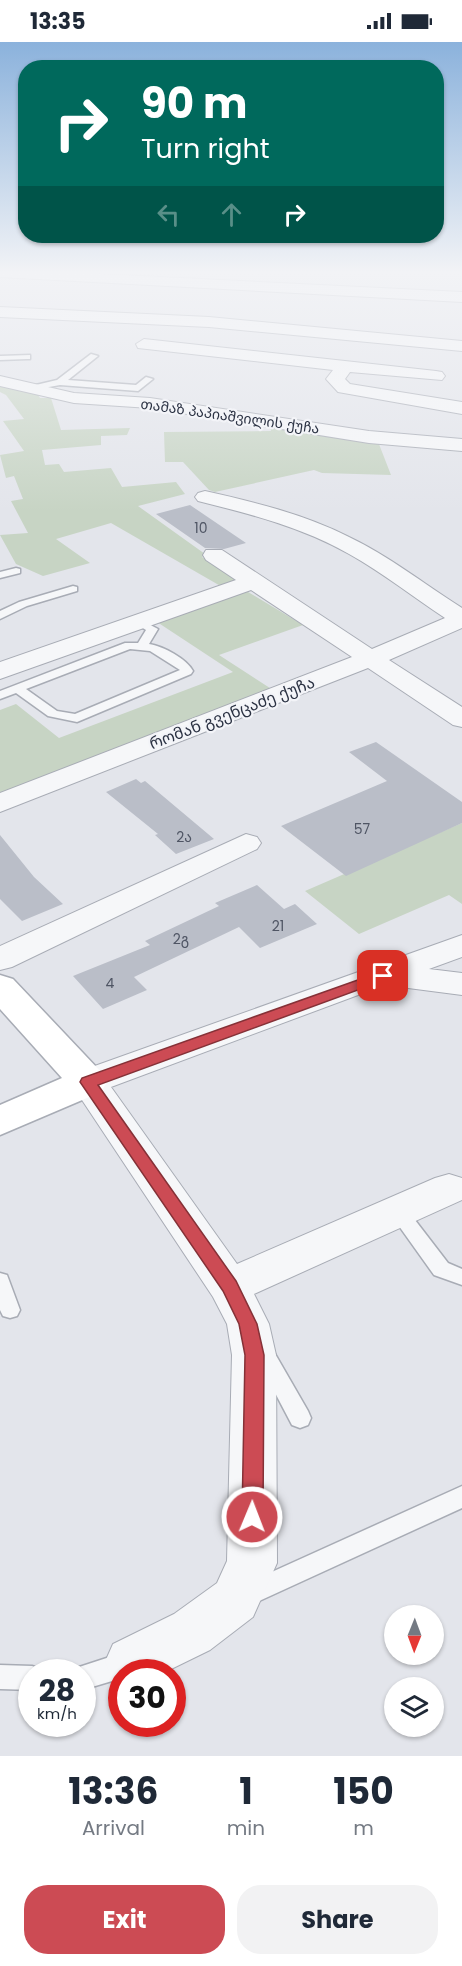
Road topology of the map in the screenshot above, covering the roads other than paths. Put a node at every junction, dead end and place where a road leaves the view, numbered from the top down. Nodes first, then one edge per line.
1 (214, 352) edge
2 (357, 352) edge
3 (94, 356) dead end
4 (27, 357) dead end
5 (0, 358) edge
6 (345, 367) junction
7 (436, 376) dead end
8 (149, 379) dead end
9 (0, 381) edge
10 (60, 382) junction
11 (27, 388) junction
12 (462, 408) edge
13 (462, 445) edge
14 (205, 497) dead end
15 (214, 555) dead end
16 (16, 571) dead end
17 (0, 575) edge
18 (255, 581) junction
19 (73, 590) dead end
20 (0, 616) edge
21 (462, 618) edge
22 (141, 634) junction
23 (372, 658) junction
24 (0, 671) edge
25 (18, 689) junction
26 (0, 695) edge
27 (462, 719) edge
28 (0, 803) edge
29 (246, 843) dead end
30 (462, 945) edge
31 (0, 959) edge
32 (383, 976) junction
33 (462, 984) edge
34 (0, 987) edge
35 (88, 1082) junction
36 (0, 1121) edge
37 (449, 1189) dead end
38 (398, 1212) junction
39 (462, 1277) edge
40 (0, 1281) edge
41 (239, 1305) junction
42 (10, 1310) dead end
43 (300, 1418) dead end
44 (462, 1497) edge
45 (235, 1600) junction
46 (137, 1659) edge
47 (0, 1677) edge
48 (18, 1678) edge

1 - 6 street
2 - 6 street
3 - 10 lane
4 - 5 lane
6 - 7 street
6 - 12 street
8 - 10 lane
9 - 11 street, თამაზ პაპიაშვილის ქუჩა
10 - 11 lane
11 - 13 street, თამაზ პაპიაშვილის ქუჩა
14 - 21 street
15 - 18 street
16 - 17 lane
18 - 22 street
18 - 23 street
19 - 20 lane
21 - 23 street, რომან გვენცაძე ქუჩა
22 - 24 street
22 - 25 lane
22 - 25 lane
23 - 27 street
23 - 28 street, რომან გვენცაძე ქუჩა
25 - 26 lane
29 - 31 street
30 - 32 street
32 - 33 street
32 - 35 street
34 - 35 street
35 - 36 street
35 - 41 street
37 - 38 street
38 - 39 lane
38 - 41 street
40 - 42 lane
41 - 43 lane
41 - 45 street
44 - 45 lane
45 - 46 street
47 - 48 lane

